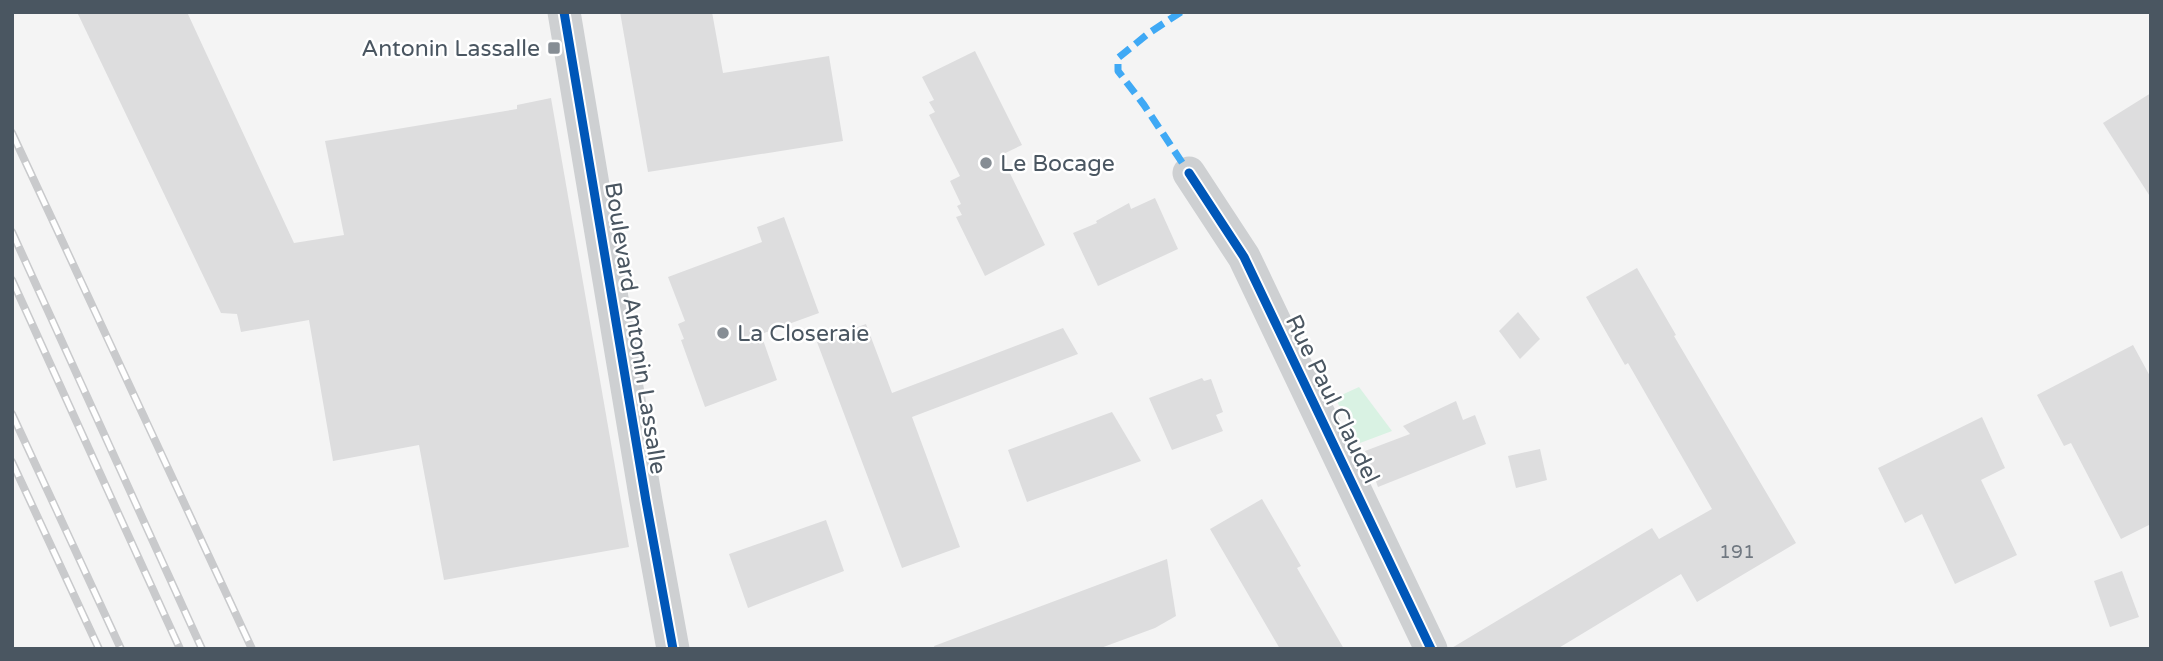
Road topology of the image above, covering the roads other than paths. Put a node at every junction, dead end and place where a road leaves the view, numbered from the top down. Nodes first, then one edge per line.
1 (564, 12) edge
2 (1189, 173) dead end
3 (673, 649) edge
4 (1432, 649) edge

1 - 3 street, Boulevard Antonin Lassalle
2 - 4 street, Rue Paul Claudel

